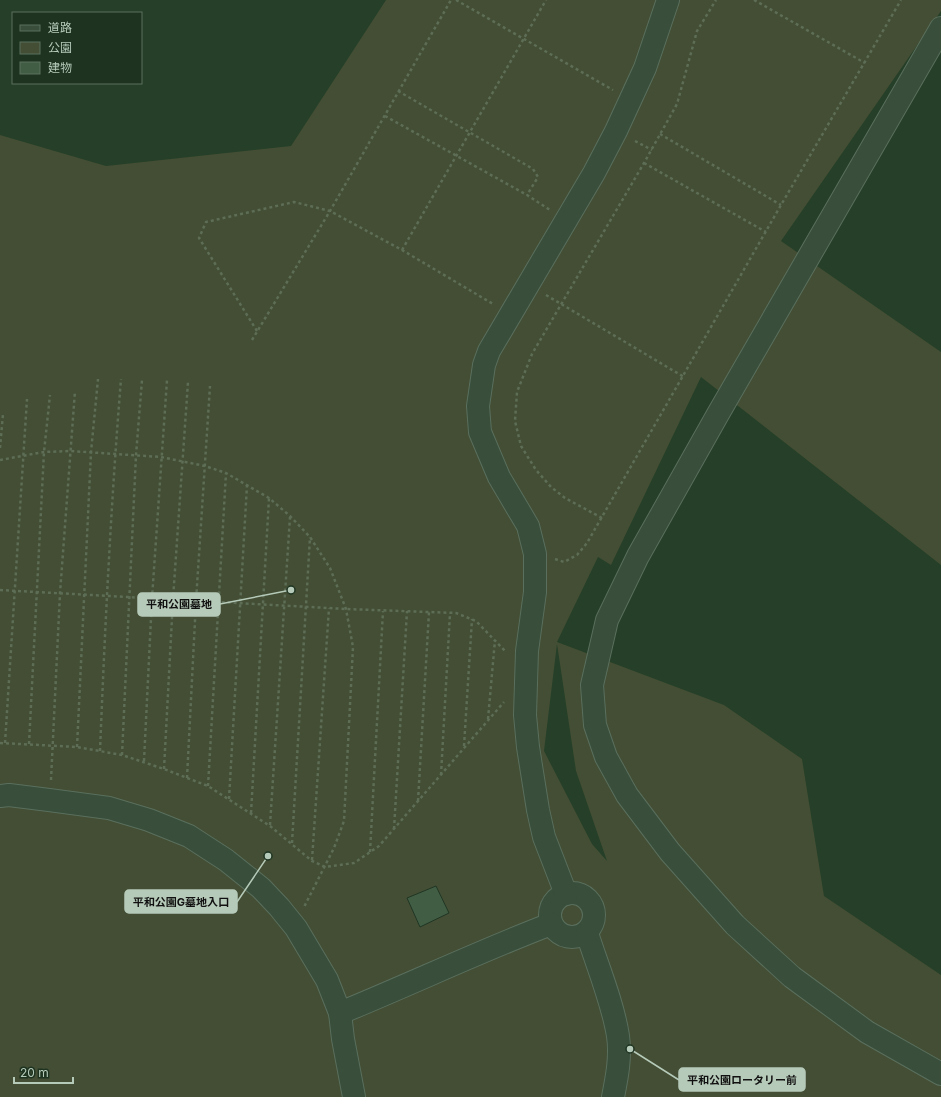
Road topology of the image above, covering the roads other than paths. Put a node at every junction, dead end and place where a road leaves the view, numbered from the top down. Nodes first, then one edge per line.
1 (668, 0) edge
2 (941, 28) edge
3 (0, 796) edge
4 (566, 894) junction
5 (551, 924) junction
6 (587, 933) junction
7 (340, 1012) junction
8 (941, 1074) edge
9 (354, 1097) edge
10 (613, 1097) edge

1 - 4 street
2 - 8 street
3 - 7 street
4 - 5 street
4 - 6 street
5 - 6 street
5 - 7 street
6 - 10 street
7 - 9 street

